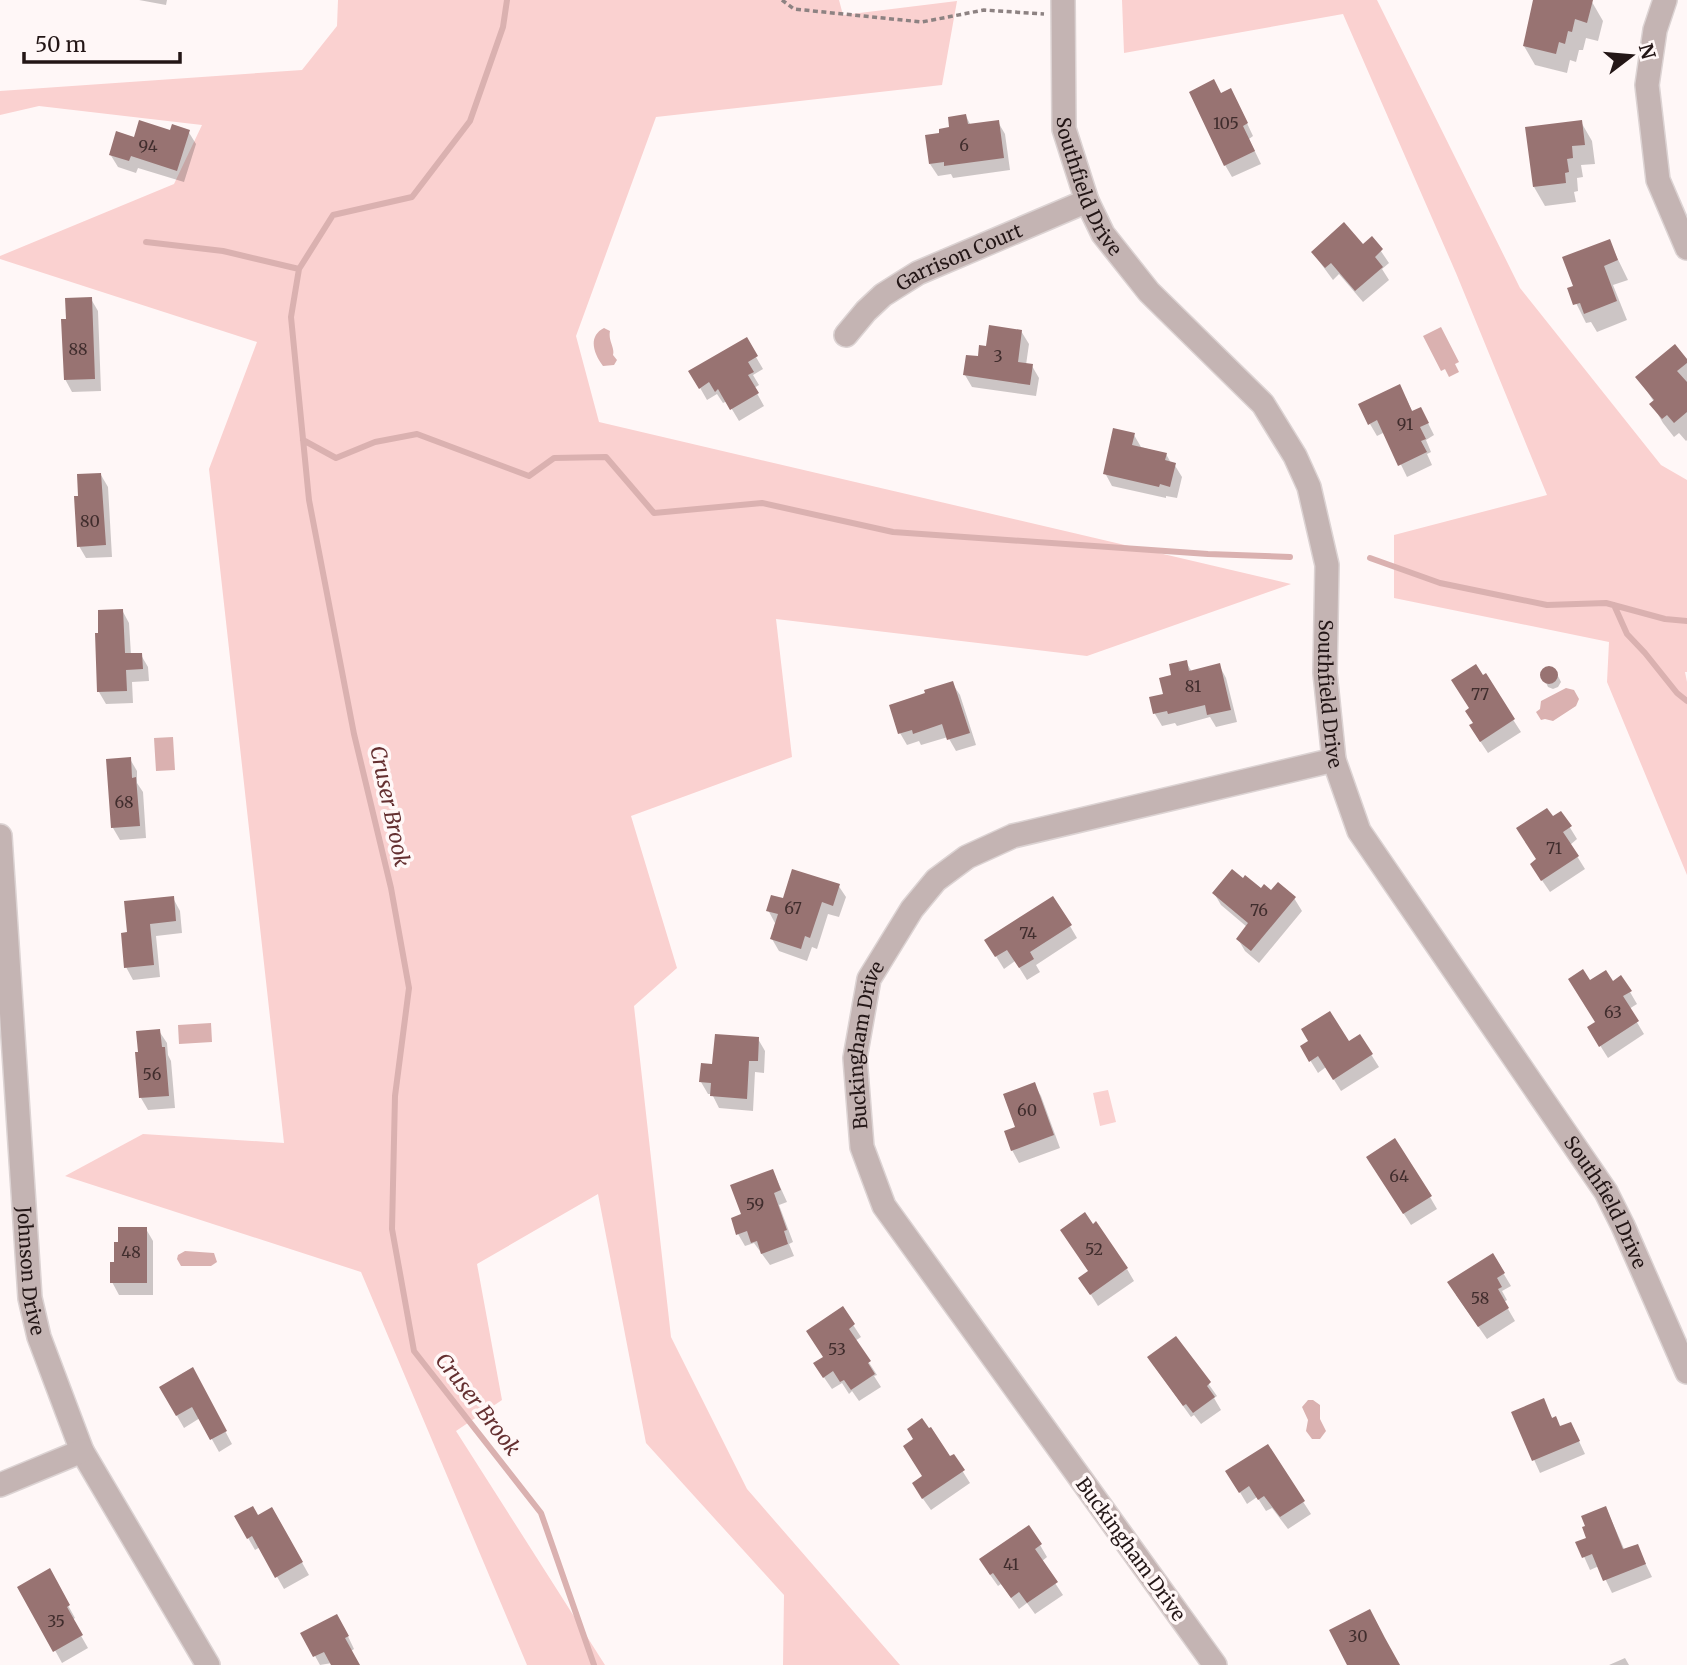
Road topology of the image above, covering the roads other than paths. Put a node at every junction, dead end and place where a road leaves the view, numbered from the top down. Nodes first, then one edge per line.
1 (1665, 0) edge
2 (1054, 7) edge
3 (1087, 201) junction
4 (1687, 248) edge
5 (846, 335) dead end
6 (1334, 760) junction
7 (0, 836) edge
8 (1, 881) edge
9 (1687, 1372) edge
10 (82, 1451) junction
11 (0, 1485) edge
12 (208, 1665) edge
13 (1215, 1665) edge

1 - 4 street
2 - 3 street, Southfield Drive
3 - 5 street, Garrison Court
3 - 6 street, Southfield Drive
6 - 9 street, Southfield Drive
6 - 13 street, Buckingham Drive
7 - 8 street, Johnson Drive
8 - 10 street, Johnson Drive
10 - 11 street
10 - 12 street, Johnson Drive

